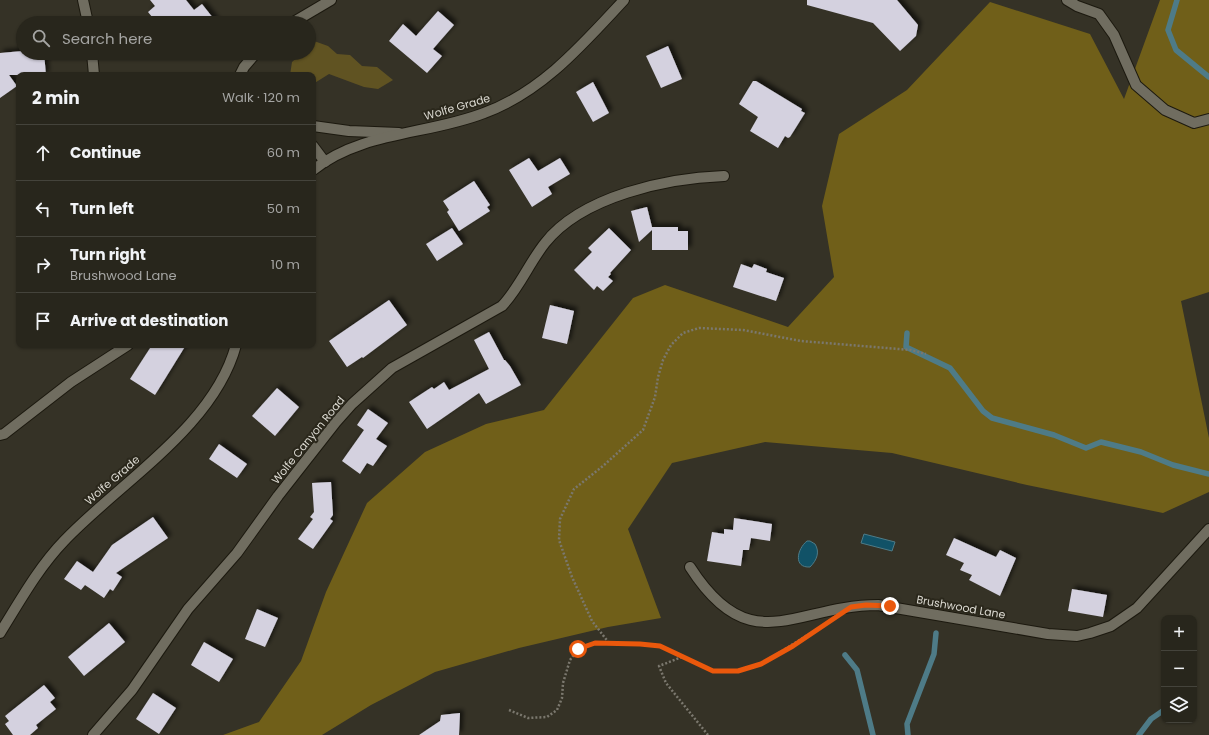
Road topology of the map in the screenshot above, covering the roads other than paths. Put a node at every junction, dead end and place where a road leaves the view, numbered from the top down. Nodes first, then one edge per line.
1 (83, 0) edge
2 (331, 0) edge
3 (624, 0) edge
4 (1067, 0) edge
5 (86, 16) edge
6 (304, 16) edge
7 (93, 60) edge
8 (250, 60) edge
9 (94, 72) edge
10 (242, 72) edge
11 (1209, 119) edge
12 (316, 126) edge
13 (401, 134) junction
14 (316, 150) edge
15 (325, 162) junction
16 (316, 168) edge
17 (724, 176) dead end
18 (123, 348) edge
19 (235, 348) edge
20 (0, 435) edge
21 (1209, 529) edge
22 (690, 567) dead end
23 (0, 633) edge
24 (93, 735) edge

1 - 5 street
2 - 6 street
3 - 13 street, Wolfe Grade
4 - 11 street
7 - 9 street
8 - 10 street
12 - 13 street
13 - 15 street, Wolfe Grade
14 - 15 street
15 - 16 street, Wolfe Grade
17 - 24 street, Wolfe Canyon Road
18 - 20 street
19 - 23 street, Wolfe Grade
21 - 22 street, Brushwood Lane

